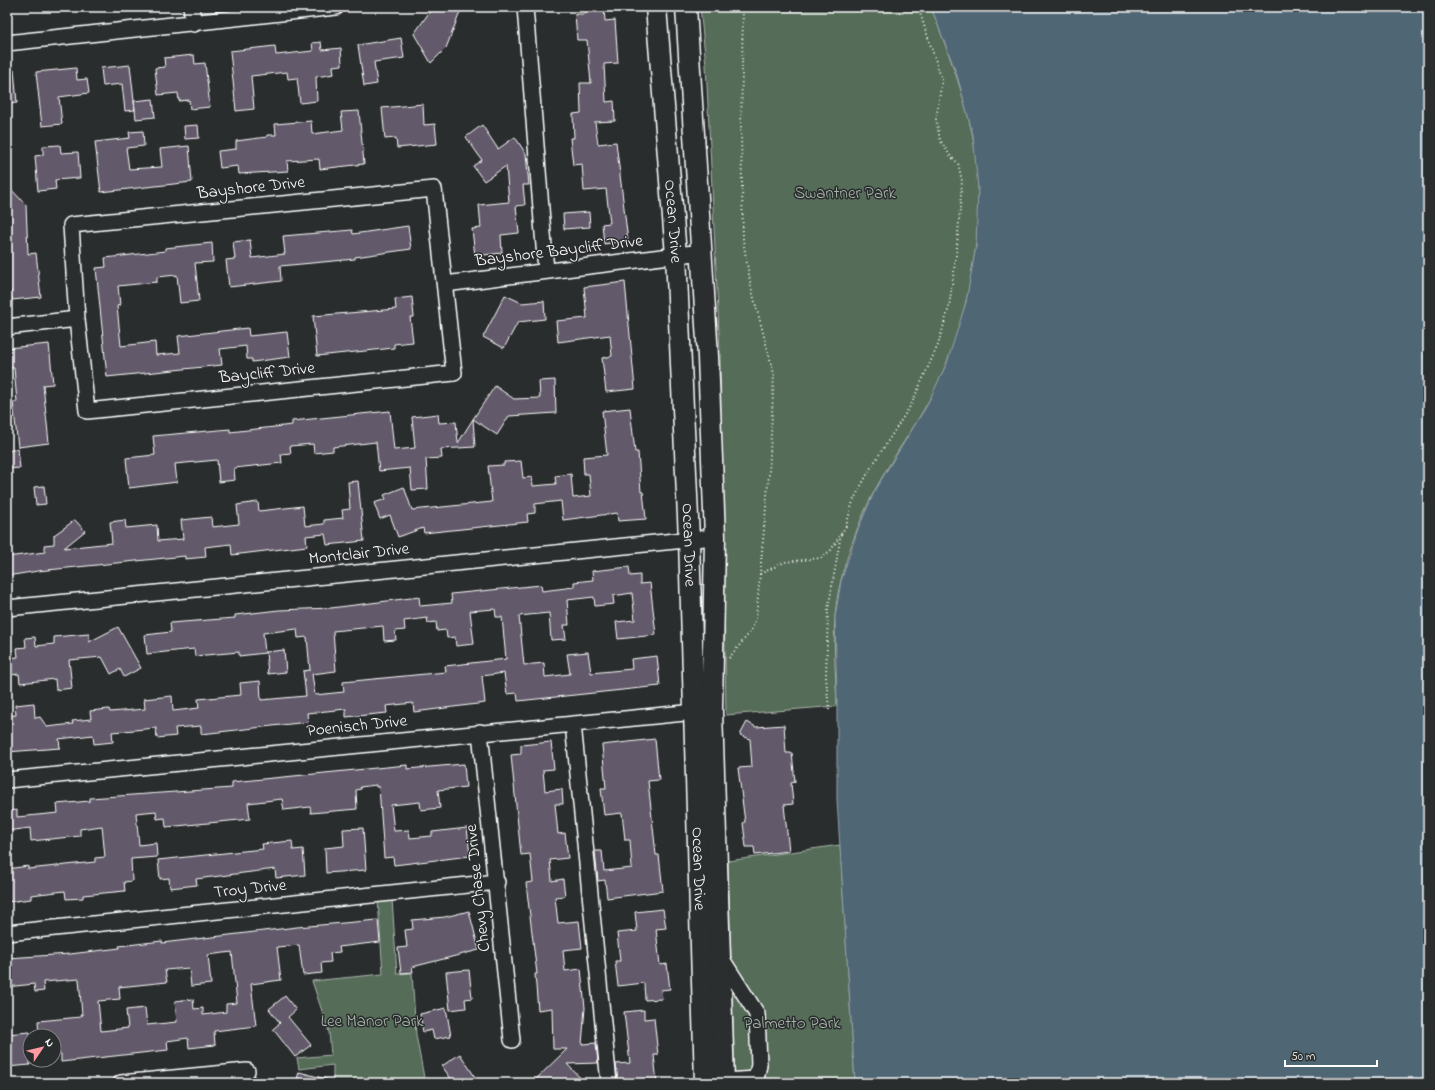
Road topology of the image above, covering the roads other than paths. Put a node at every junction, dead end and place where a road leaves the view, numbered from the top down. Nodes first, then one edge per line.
1 (192, 7) edge
2 (336, 7) edge
3 (525, 7) edge
4 (656, 7) edge
5 (686, 7) edge
6 (194, 24) junction
7 (7, 43) edge
8 (702, 252) junction
9 (676, 255) junction
10 (546, 271) junction
11 (445, 284) junction
12 (77, 319) junction
13 (7, 327) edge
14 (710, 414) junction
15 (684, 417) junction
16 (715, 537) junction
17 (689, 540) junction
18 (7, 608) edge
19 (703, 711) junction
20 (573, 724) junction
21 (480, 732) junction
22 (7, 780) edge
23 (707, 834) junction
24 (497, 882) junction
25 (7, 933) edge
26 (720, 956) junction
27 (512, 1040) dead end
28 (247, 1071) dead end
29 (716, 1076) edge
30 (756, 1081) edge
31 (121, 1083) edge
32 (609, 1083) edge

1 - 6 street
2 - 6 street
3 - 10 street
4 - 9 main road, Ocean Drive
5 - 8 main road, Ocean Drive
6 - 7 street
8 - 9 street, Bayshore Baycliff Drive
8 - 14 main road, Ocean Drive
9 - 10 street, Bayshore Baycliff Drive
9 - 15 main road, Ocean Drive
10 - 11 street, Bayshore Baycliff Drive
11 - 12 street, Baycliff Drive
11 - 12 street, Bayshore Drive
12 - 13 street
14 - 15 main road
14 - 16 main road, Ocean Drive
15 - 17 main road, Ocean Drive
16 - 17 street, Montclair Drive
16 - 19 main road, Ocean Drive
17 - 18 street, Montclair Drive
17 - 19 main road, Ocean Drive
19 - 20 street, Poenisch Drive
19 - 23 main road, Ocean Drive
20 - 21 street, Poenisch Drive
20 - 32 street
21 - 22 street, Poenisch Drive
21 - 24 street, Chevy Chase Drive
23 - 26 main road, Ocean Drive
23 - 29 main road, Ocean Drive
24 - 25 street, Troy Drive
24 - 27 street, Chevy Chase Drive
26 - 29 main road, Ocean Drive
26 - 30 street
28 - 31 street
29 - 30 street

